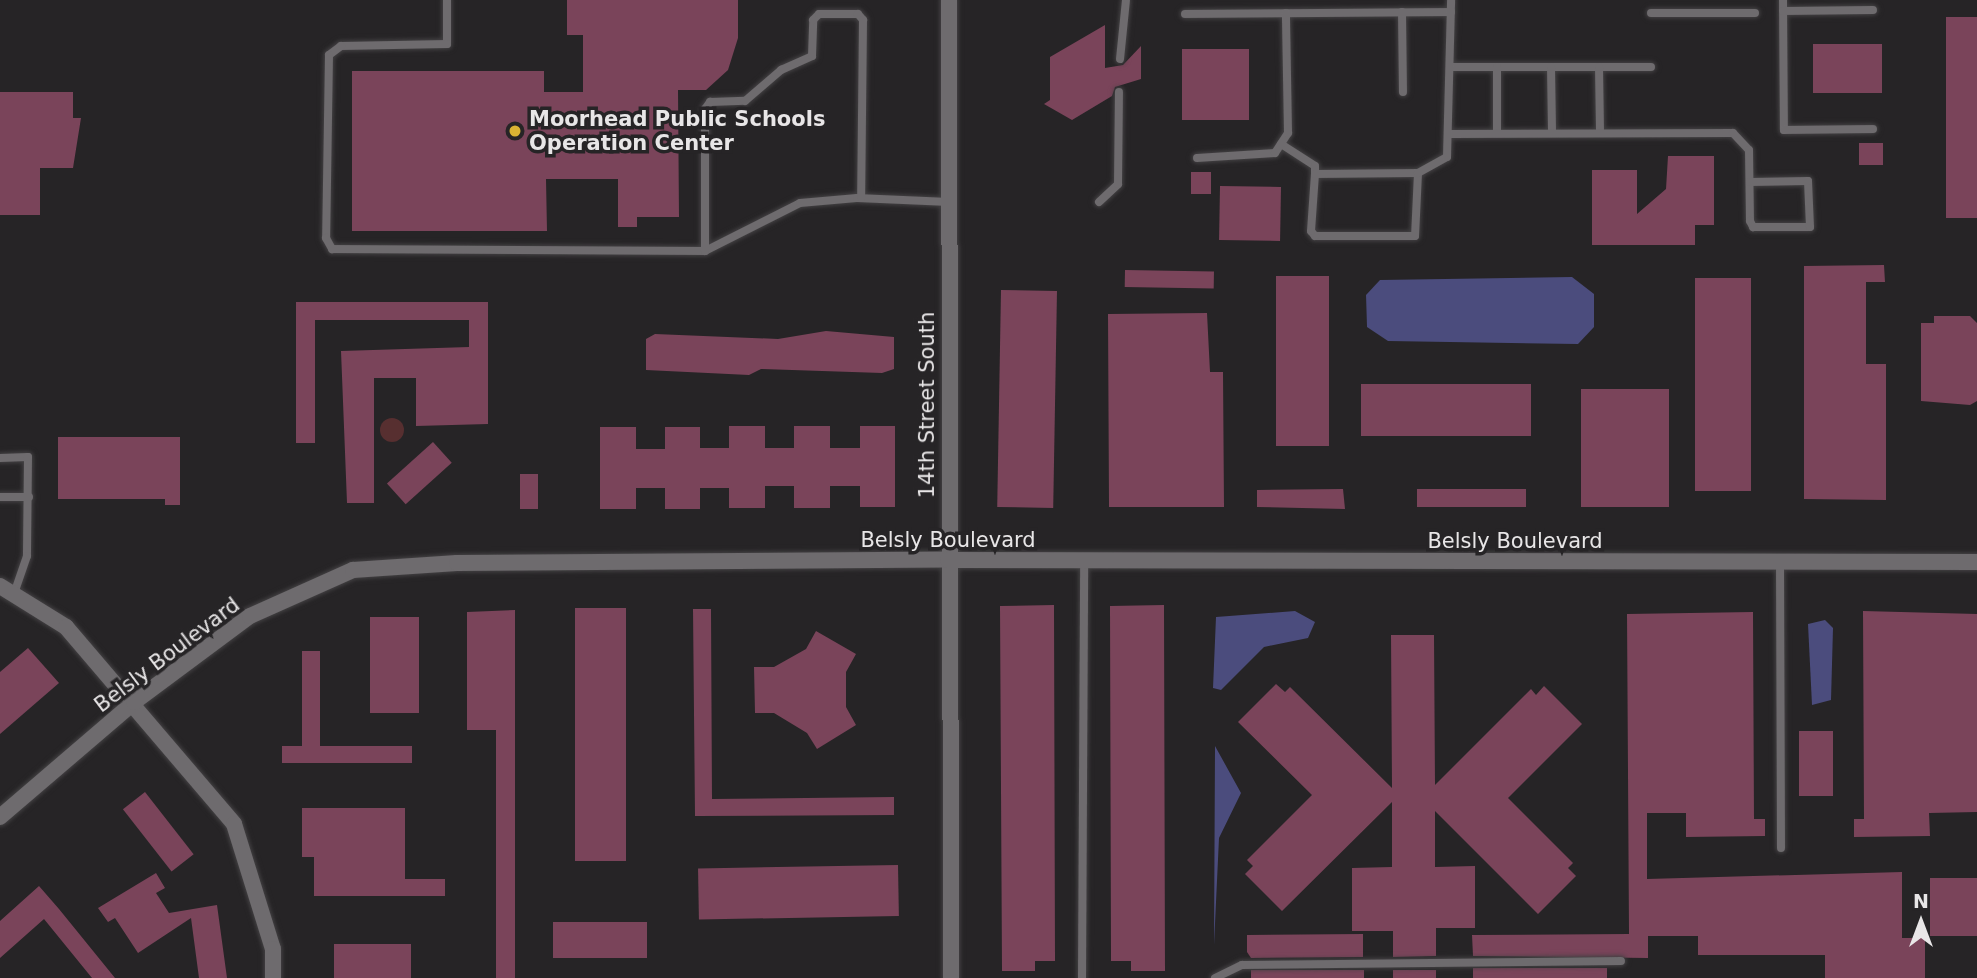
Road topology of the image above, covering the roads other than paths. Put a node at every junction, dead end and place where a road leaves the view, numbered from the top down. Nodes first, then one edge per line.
1 (447, 0) edge
2 (948, 0) edge
3 (1126, 0) edge
4 (1451, 0) edge
5 (1783, 0) edge
6 (1873, 10) dead end
7 (1783, 11) junction
8 (1402, 12) junction
9 (1451, 12) junction
10 (1286, 13) junction
11 (1651, 13) dead end
12 (1755, 13) dead end
13 (1185, 14) dead end
14 (1120, 59) dead end
15 (1451, 67) junction
16 (1497, 67) junction
17 (1552, 67) junction
18 (1599, 67) junction
19 (1651, 67) dead end
20 (1119, 92) dead end
21 (1403, 92) dead end
22 (1873, 129) dead end
23 (1600, 132) junction
24 (1497, 133) junction
25 (1552, 133) junction
26 (1451, 134) junction
27 (1281, 144) junction
28 (1197, 158) dead end
29 (1418, 173) junction
30 (1315, 174) junction
31 (1750, 182) junction
32 (861, 198) junction
33 (948, 202) junction
34 (1099, 202) dead end
35 (705, 251) junction
36 (0, 458) edge
37 (0, 497) edge
38 (29, 497) junction
39 (948, 560) junction
40 (1084, 560) junction
41 (1780, 562) junction
42 (1977, 562) edge
43 (8, 588) edge
44 (134, 702) junction
45 (0, 817) edge
46 (1781, 848) dead end
47 (1621, 961) dead end
48 (273, 978) edge
49 (951, 978) edge
50 (1082, 978) edge
51 (1215, 978) edge

1 - 35 lane
2 - 33 street, 14th Street South
3 - 14 lane
4 - 9 lane
5 - 7 lane
6 - 7 lane
7 - 22 lane
8 - 9 lane
8 - 10 lane
8 - 21 lane
9 - 15 lane
10 - 13 lane
10 - 27 lane
11 - 12 lane
15 - 16 lane
15 - 26 lane
16 - 17 lane
16 - 24 lane
17 - 18 lane
17 - 25 lane
18 - 19 lane
18 - 23 lane
20 - 34 lane
23 - 25 lane
23 - 31 lane
24 - 25 lane
24 - 26 lane
26 - 29 lane
27 - 28 lane
27 - 30 lane
29 - 30 lane
29 - 30 lane
31 - 31 lane
32 - 33 lane
32 - 35 lane
32 - 35 lane
33 - 39 street, 14th Street South
36 - 38 lane
37 - 38 lane
38 - 43 lane
39 - 40 street, Belsly Boulevard
39 - 44 street, Belsly Boulevard
39 - 49 street, 14th Street South
40 - 41 street, Belsly Boulevard
40 - 50 lane
41 - 42 street, Belsly Boulevard
41 - 46 lane
43 - 44 street
44 - 45 street, Belsly Boulevard
44 - 48 street
47 - 51 lane

